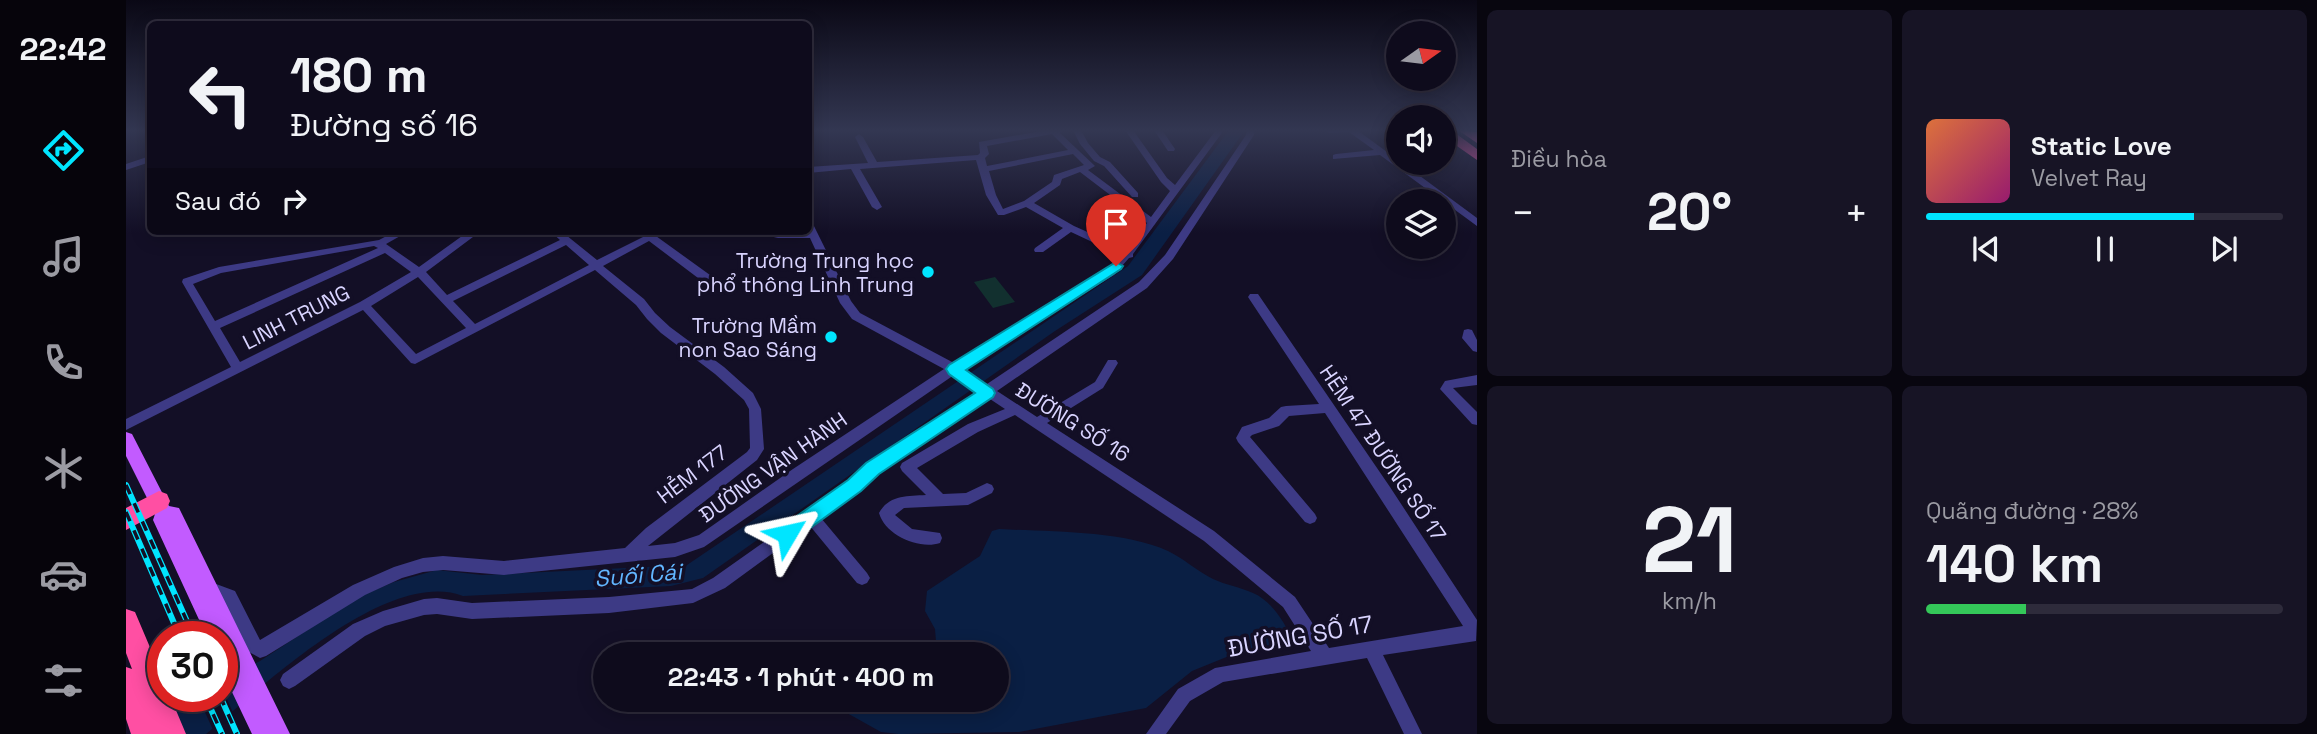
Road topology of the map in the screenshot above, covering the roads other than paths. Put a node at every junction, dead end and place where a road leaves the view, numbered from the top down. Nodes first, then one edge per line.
1 (860, 164) edge
2 (982, 164) edge
3 (1008, 164) edge
4 (1090, 164) edge
5 (1107, 164) edge
6 (1153, 164) edge
7 (1195, 164) edge
8 (1230, 164) edge
9 (853, 165) junction
10 (984, 169) junction
11 (1080, 169) junction
12 (812, 170) edge
13 (1411, 175) edge
14 (1176, 191) junction
15 (1135, 195) dead end
16 (1027, 203) junction
17 (877, 207) dead end
18 (1152, 222) junction
19 (1477, 223) edge
20 (1070, 228) junction
21 (812, 231) edge
22 (398, 235) edge
23 (470, 235) edge
24 (559, 235) edge
25 (644, 235) edge
26 (647, 235) edge
27 (566, 241) junction
28 (382, 246) junction
29 (1039, 250) dead end
30 (1129, 254) junction
31 (595, 266) junction
32 (418, 272) junction
33 (706, 278) dead end
34 (1254, 297) dead end
35 (446, 301) junction
36 (364, 305) junction
37 (214, 326) junction
38 (472, 330) junction
39 (1468, 333) dead end
40 (1477, 348) edge
41 (1112, 363) dead end
42 (238, 369) junction
43 (958, 372) junction
44 (1477, 380) edge
45 (984, 391) junction
46 (1329, 408) junction
47 (1015, 410) junction
48 (1477, 420) edge
49 (1037, 422) junction
50 (126, 425) edge
51 (126, 439) edge
52 (987, 489) dead end
53 (939, 499) junction
54 (162, 508) junction
55 (811, 517) junction
56 (1310, 518) dead end
57 (126, 520) edge
58 (935, 538) dead end
59 (628, 556) junction
60 (862, 578) dead end
61 (208, 588) junction
62 (126, 621) edge
63 (212, 621) edge
64 (217, 621) edge
65 (1476, 633) edge
66 (1371, 648) junction
67 (1324, 656) junction
68 (238, 667) edge
69 (238, 676) edge
70 (289, 680) dead end
71 (136, 684) edge
72 (145, 734) edge
73 (172, 734) edge
74 (264, 734) edge
75 (279, 734) edge
76 (1155, 734) edge
77 (1413, 734) edge

1 - 9 street
2 - 10 street
3 - 10 street
4 - 11 street
5 - 15 street
6 - 14 street
7 - 14 street, ĐƯỜNG VẬN HÀNH
8 - 45 street
9 - 12 street
9 - 17 street
10 - 16 street
11 - 16 street
11 - 18 street
13 - 19 street
14 - 18 street, ĐƯỜNG VẬN HÀNH
16 - 20 street
18 - 30 street, ĐƯỜNG VẬN HÀNH
20 - 29 street
20 - 30 street
21 - 43 street, ĐƯỜNG SỐ 16
22 - 28 street
23 - 32 street, LINH TRUNG
24 - 27 street
25 - 31 street
26 - 33 street
27 - 31 street
27 - 35 street
28 - 32 street
28 - 37 street
28 - 37 street
30 - 43 street, ĐƯỜNG VẬN HÀNH
31 - 38 street
31 - 59 street, HẺM 177
32 - 35 street
32 - 36 street, LINH TRUNG
34 - 46 street, HẺM 47 ĐƯỜNG SỐ 17
35 - 38 street
36 - 38 street
36 - 42 street, LINH TRUNG
37 - 42 street
39 - 40 street
41 - 49 street
42 - 50 street, LINH TRUNG
43 - 45 street, ĐƯỜNG SỐ 16
43 - 59 street, ĐƯỜNG VẬN HÀNH
44 - 48 street
45 - 47 street, ĐƯỜNG SỐ 16
45 - 55 street
46 - 56 street
46 - 65 street, HẺM 47 ĐƯỜNG SỐ 17
47 - 49 street, ĐƯỜNG SỐ 16
47 - 53 street
49 - 67 street, ĐƯỜNG SỐ 16
51 - 54 main road
52 - 53 street
53 - 58 street
54 - 57 highway
54 - 61 main road
54 - 63 main road
55 - 60 street
55 - 70 street
59 - 61 street, ĐƯỜNG VẬN HÀNH
61 - 64 main road
62 - 71 highway
65 - 66 street, ĐƯỜNG SỐ 17
66 - 67 street, ĐƯỜNG SỐ 17
66 - 77 street
67 - 76 street, ĐƯỜNG SỐ 17
68 - 75 main road
69 - 74 main road
71 - 72 highway
71 - 73 highway

